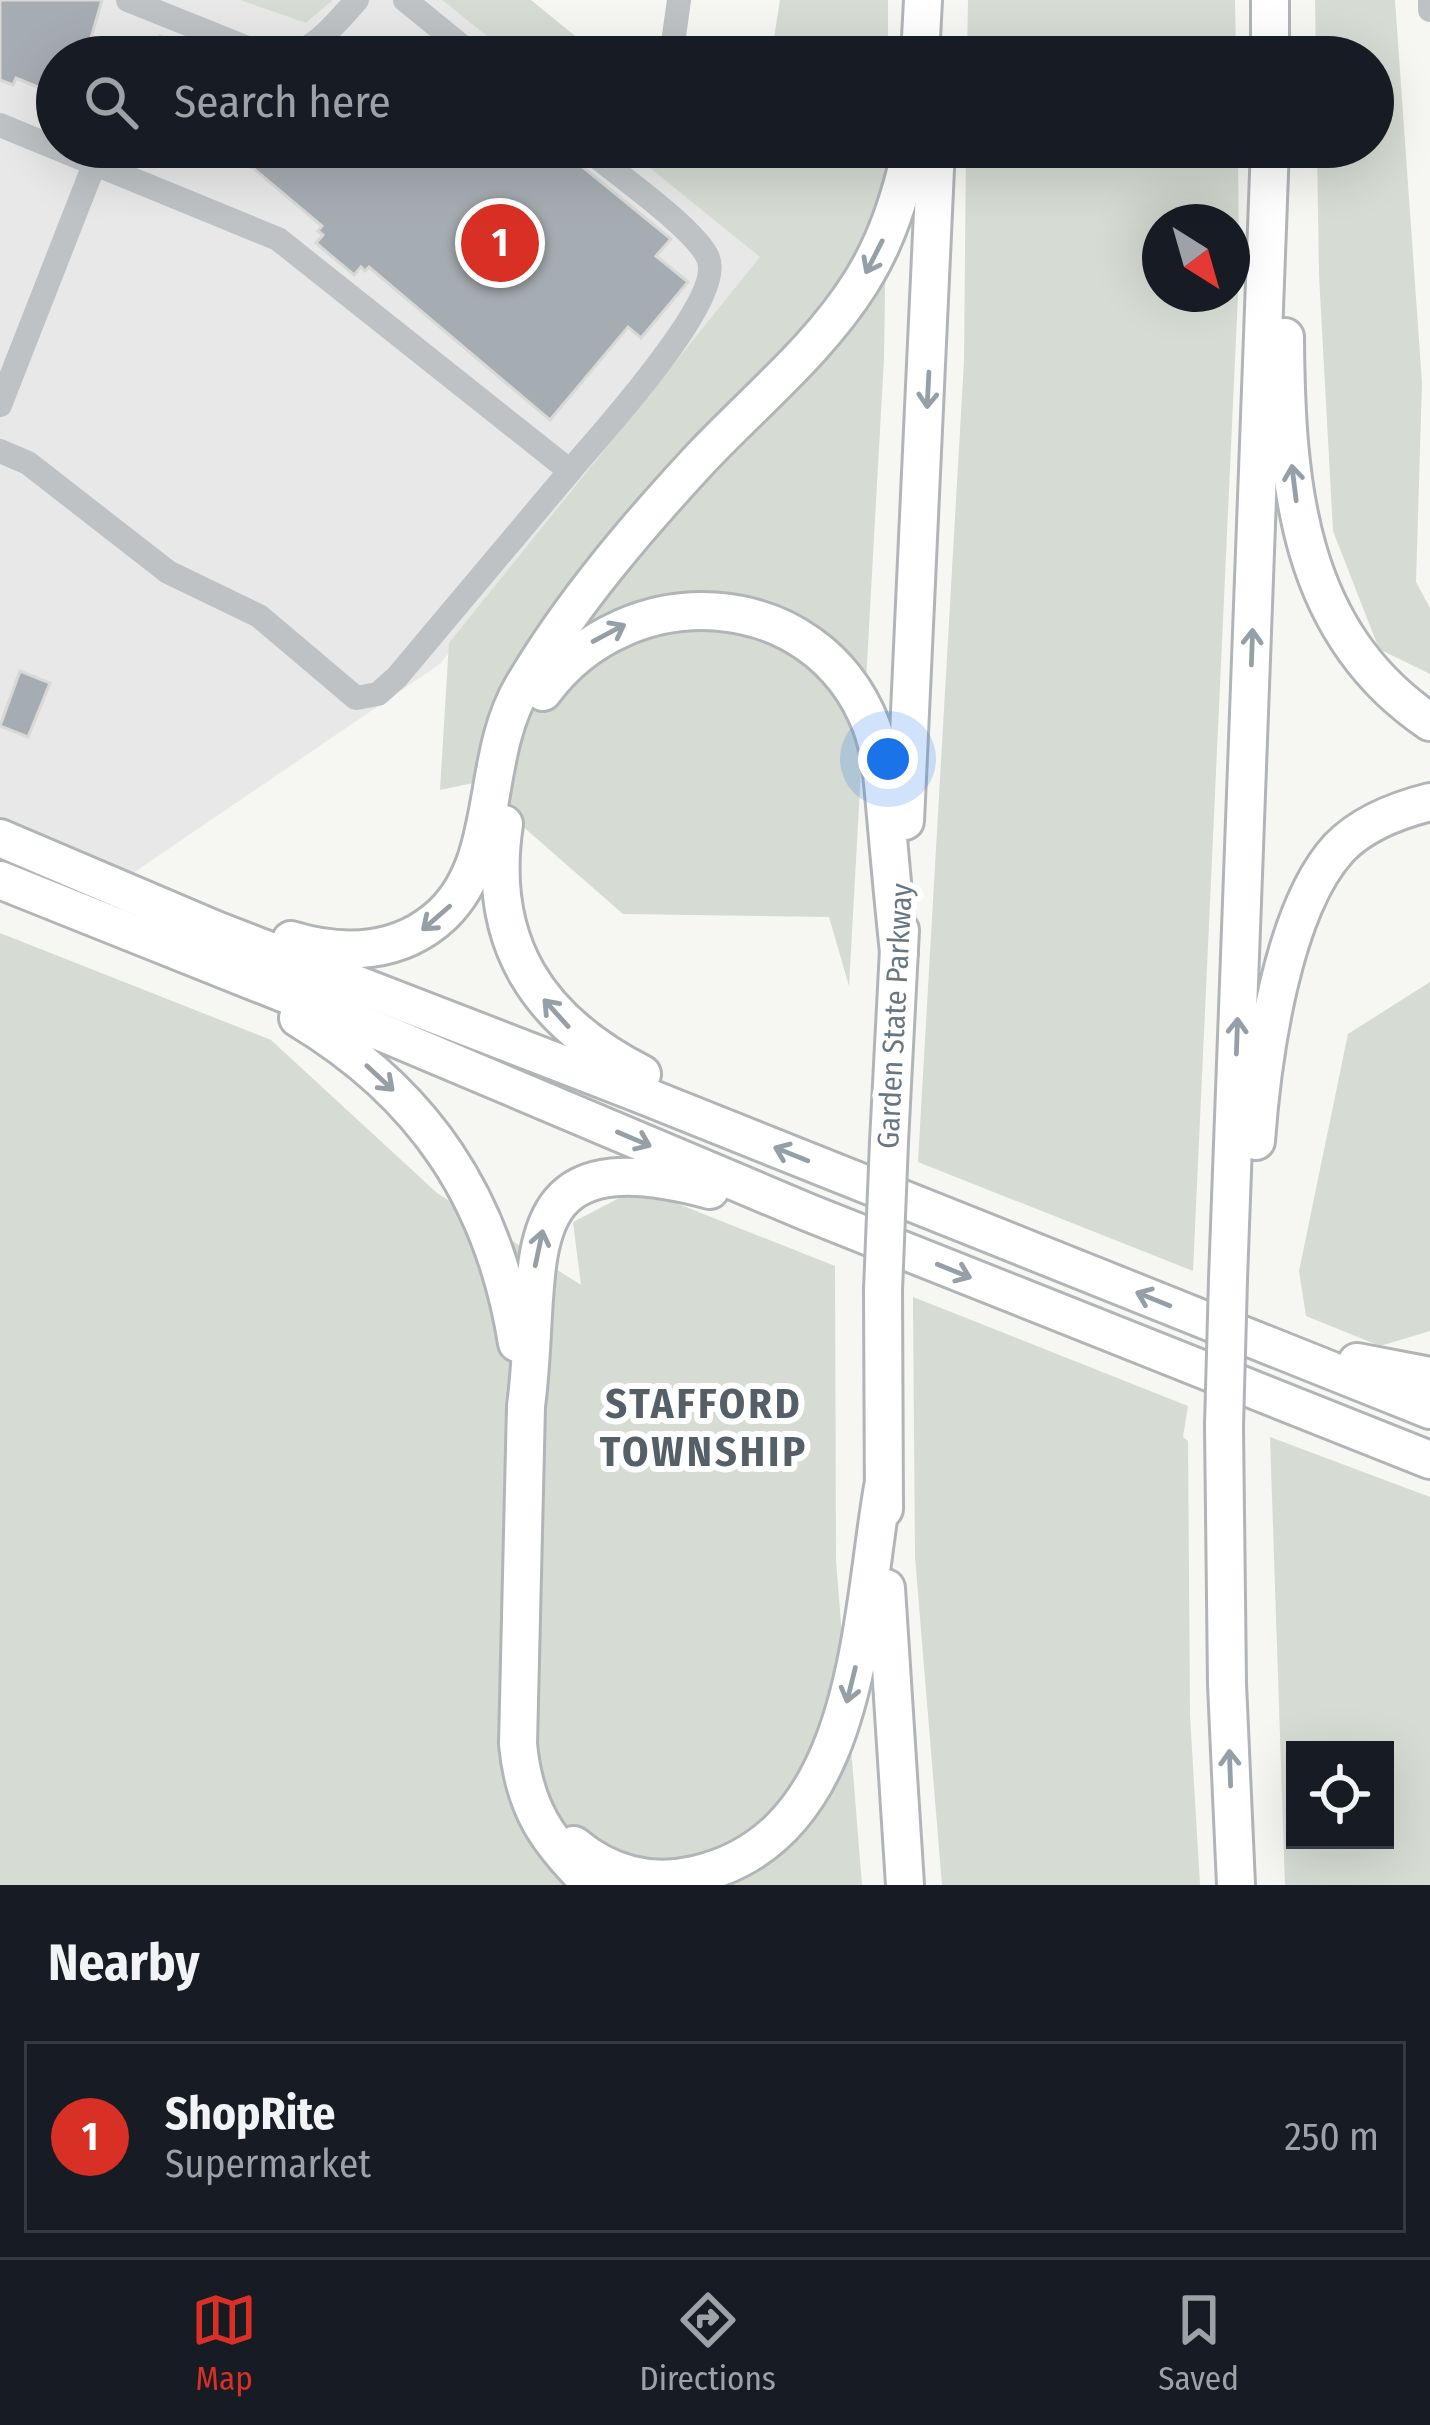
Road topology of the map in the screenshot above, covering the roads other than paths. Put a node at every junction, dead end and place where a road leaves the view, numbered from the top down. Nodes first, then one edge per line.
1 (128, 0) edge
2 (357, 0) edge
3 (405, 0) edge
4 (679, 0) edge
5 (923, 0) edge
6 (938, 0) edge
7 (1270, 0) edge
8 (1430, 0) edge
9 (1430, 10) edge
10 (218, 36) edge
11 (325, 36) edge
12 (450, 36) edge
13 (674, 36) edge
14 (921, 36) edge
15 (937, 36) edge
16 (1270, 36) edge
17 (0, 125) edge
18 (36, 140) edge
19 (93, 168) edge
20 (101, 168) edge
21 (609, 168) edge
22 (906, 168) edge
23 (935, 168) edge
24 (1270, 168) edge
25 (1269, 197) junction
26 (0, 405) edge
27 (0, 451) edge
28 (570, 471) junction
29 (1430, 722) edge
30 (1430, 802) edge
31 (0, 838) edge
32 (0, 880) edge
33 (114, 886) junction
34 (898, 952) junction
35 (254, 982) junction
36 (720, 1126) junction
37 (807, 1212) junction
38 (1228, 1279) junction
39 (1262, 1343) junction
40 (1430, 1376) edge
41 (526, 1406) junction
42 (1430, 1410) edge
43 (1430, 1460) edge
44 (883, 1487) junction
45 (527, 1793) junction
46 (592, 1885) edge
47 (905, 1885) edge
48 (1236, 1885) edge

1 - 10 street
2 - 11 street
3 - 12 street
4 - 13 street
5 - 14 highway
6 - 15 highway
7 - 16 highway
8 - 9 street
17 - 18 street
19 - 26 street
20 - 28 street
21 - 28 street
22 -> 33 highway
23 -> 34 highway, Garden State Parkway
24 - 25 highway
29 -> 25 highway
38 -> 25 highway
27 - 28 street
30 - 38 highway
31 - 33 highway
32 - 35 highway
33 - 36 highway
36 -> 34 highway
34 - 44 highway, Garden State Parkway, bridge
35 -> 37 highway
35 -> 41 highway
39 -> 36 highway
41 -> 37 highway
37 -> 43 highway
48 -> 38 highway, bridge
39 - 40 highway
39 - 42 highway
41 - 45 highway
44 -> 45 highway
44 - 47 highway, Garden State Parkway
45 - 46 highway

